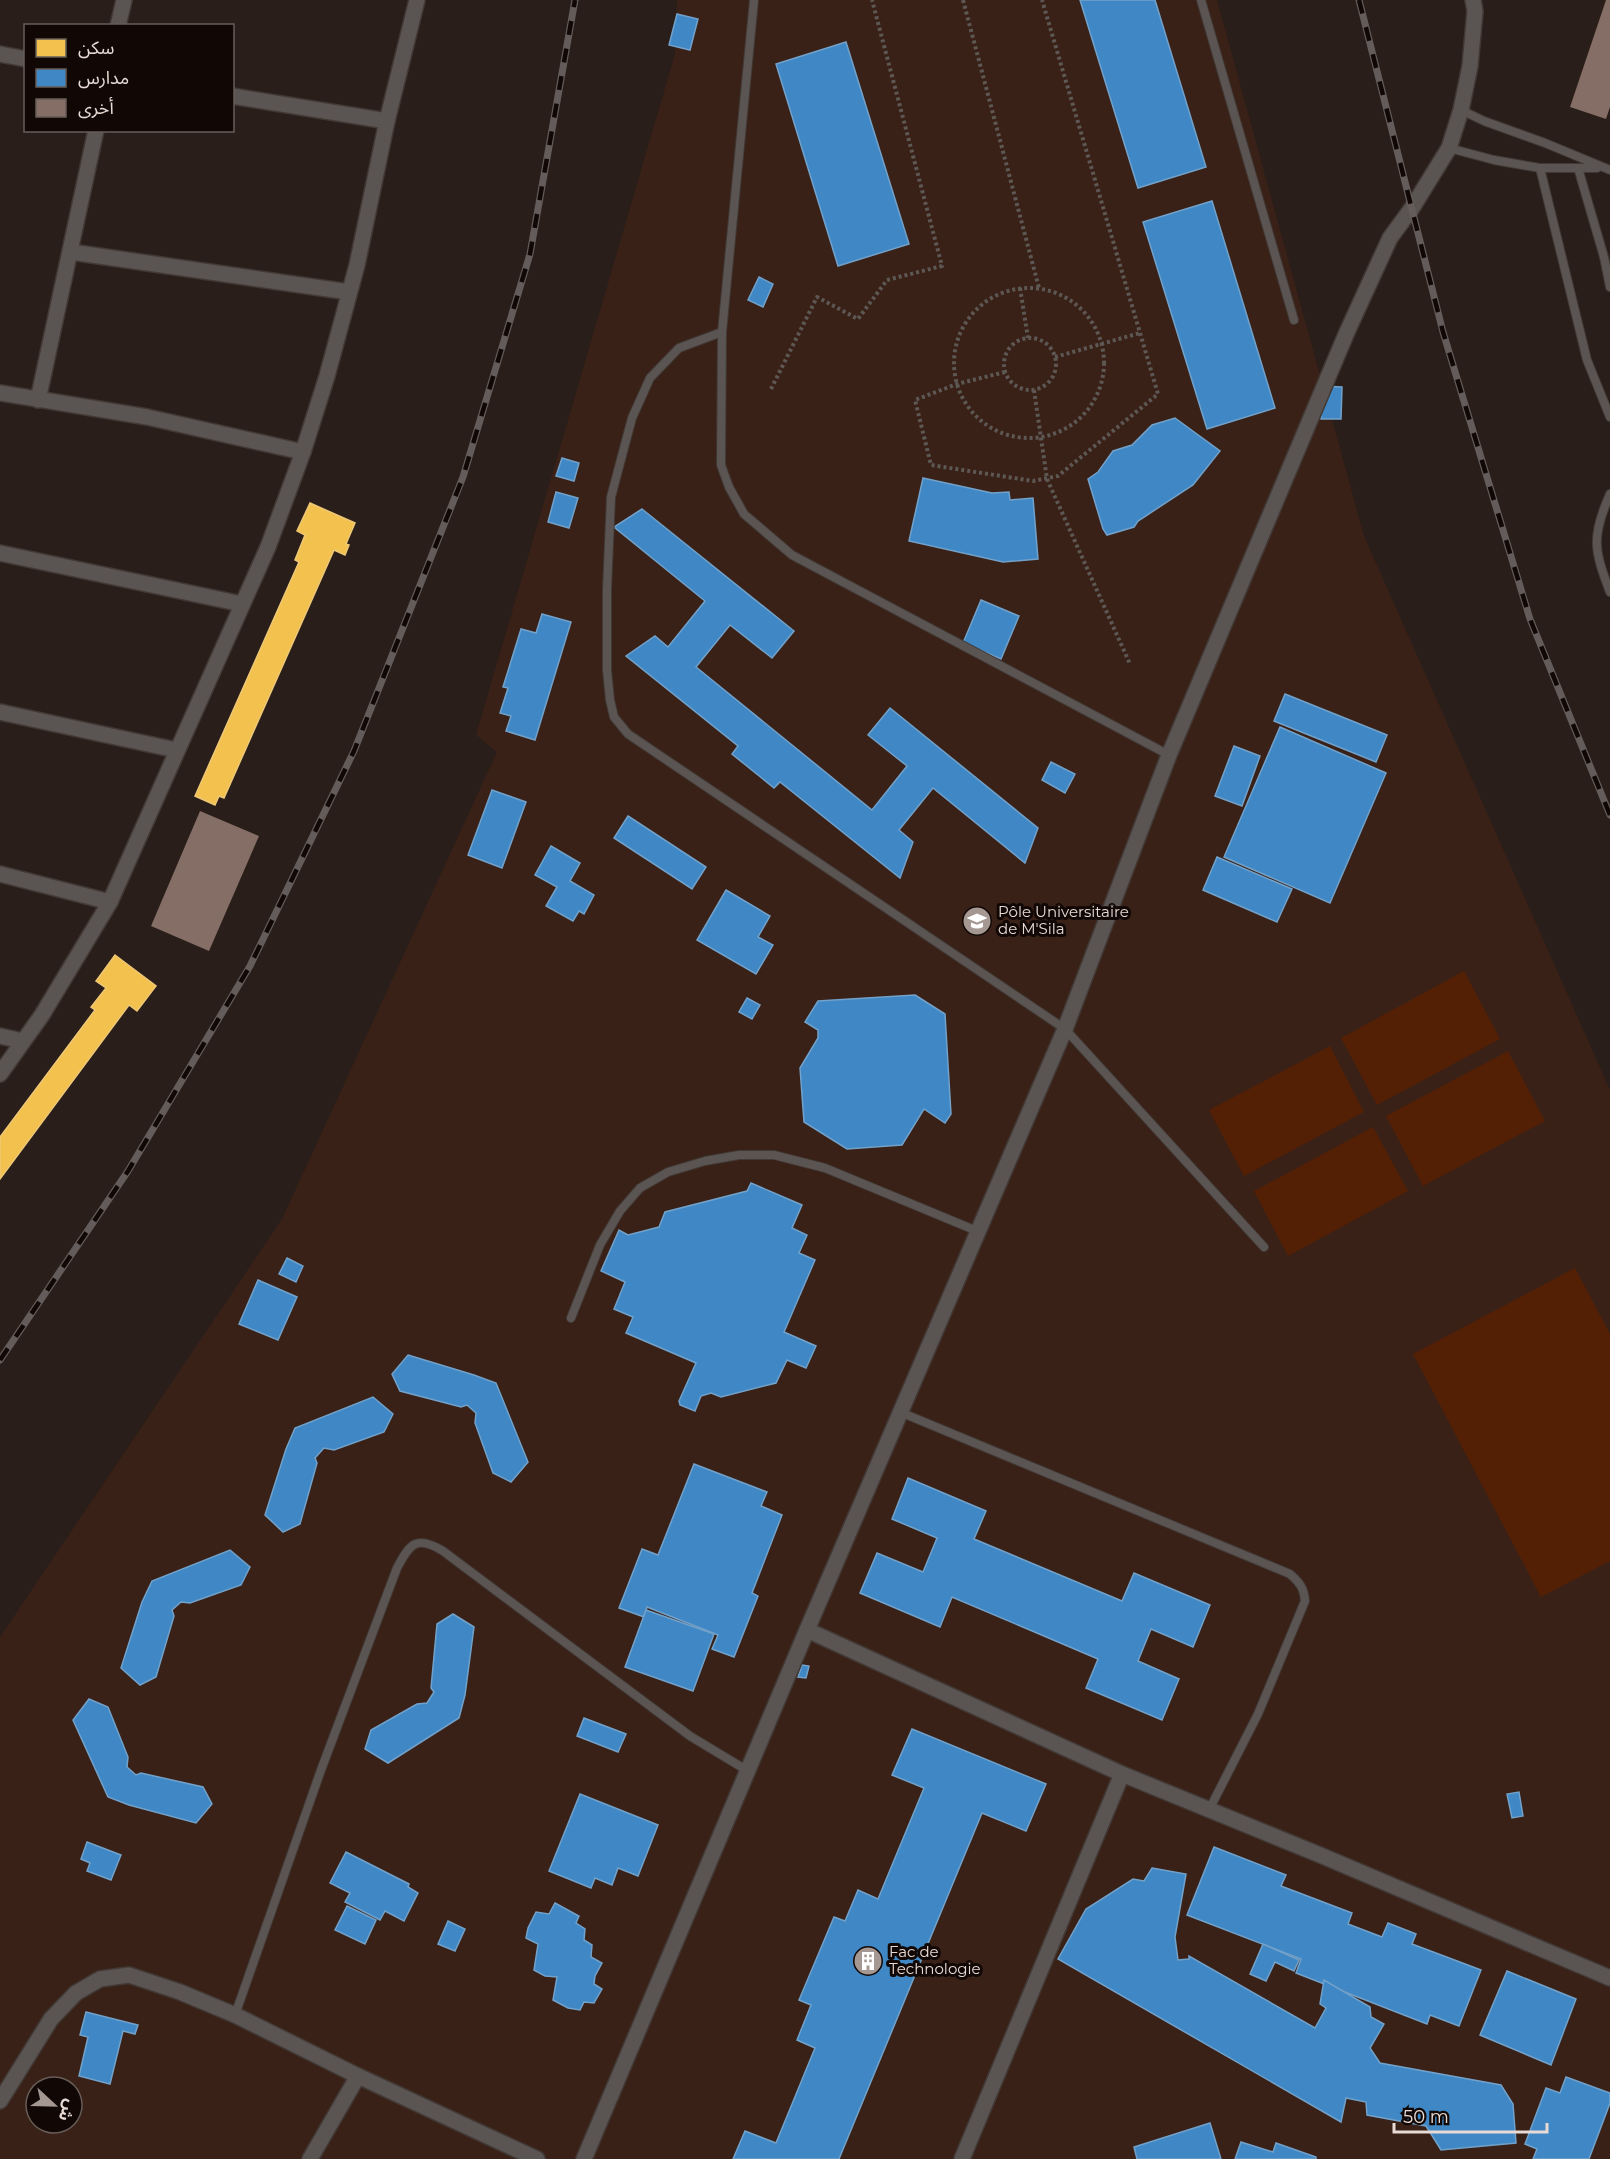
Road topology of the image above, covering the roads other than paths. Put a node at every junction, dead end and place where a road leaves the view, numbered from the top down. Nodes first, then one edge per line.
1 (124, 0) edge
2 (417, 0) edge
3 (754, 0) edge
4 (1201, 0) edge
5 (1477, 4) edge
6 (118, 24) edge
7 (0, 54) edge
8 (24, 59) edge
9 (234, 96) edge
10 (1461, 110) junction
11 (387, 121) junction
12 (96, 132) edge
13 (1449, 148) junction
14 (1540, 168) junction
15 (1578, 168) junction
16 (1601, 168) junction
17 (1610, 170) edge
18 (71, 252) junction
19 (1610, 287) edge
20 (349, 292) junction
21 (1294, 320) dead end
22 (722, 332) junction
23 (0, 393) edge
24 (38, 400) junction
25 (1610, 417) edge
26 (303, 452) junction
27 (1610, 494) edge
28 (0, 553) edge
29 (1610, 592) edge
30 (242, 604) junction
31 (0, 712) edge
32 (176, 750) junction
33 (1169, 754) junction
34 (0, 874) edge
35 (110, 903) junction
36 (1065, 1029) junction
37 (0, 1036) edge
38 (23, 1041) junction
39 (0, 1074) edge
40 (977, 1231) junction
41 (1264, 1247) dead end
42 (572, 1318) dead end
43 (900, 1412) junction
44 (807, 1630) junction
45 (748, 1771) junction
46 (1122, 1774) junction
47 (1209, 1810) junction
48 (1610, 1978) edge
49 (235, 2015) junction
50 (358, 2076) junction
51 (0, 2101) edge
52 (310, 2159) edge
53 (537, 2159) edge
54 (584, 2159) edge
55 (962, 2159) edge

1 - 6 street
2 - 11 street
3 - 22 lane
4 - 21 lane
5 - 10 street
7 - 8 street
9 - 11 street
10 - 13 street
10 - 16 lane
11 - 20 street
12 - 18 street
13 - 14 lane
13 - 33 street
14 - 15 lane
14 - 25 lane
15 - 16 lane
15 - 19 lane
16 - 17 lane
18 - 20 street
18 - 24 street
20 - 26 street
22 - 33 lane
22 - 36 lane
23 - 24 street
24 - 26 street
26 - 30 street
27 - 29 lane
28 - 30 street
30 - 32 street
31 - 32 street
32 - 35 street
33 - 36 street
34 - 35 street
35 - 38 street
36 - 40 street
36 - 41 lane
37 - 38 street
38 - 39 street
40 - 42 lane
40 - 43 street
43 - 44 street
43 - 47 lane
44 - 45 street
44 - 46 street
45 - 49 lane
45 - 54 street
46 - 47 street
46 - 55 street
47 - 48 street
49 - 50 street
49 - 51 street
50 - 52 street
50 - 53 street

